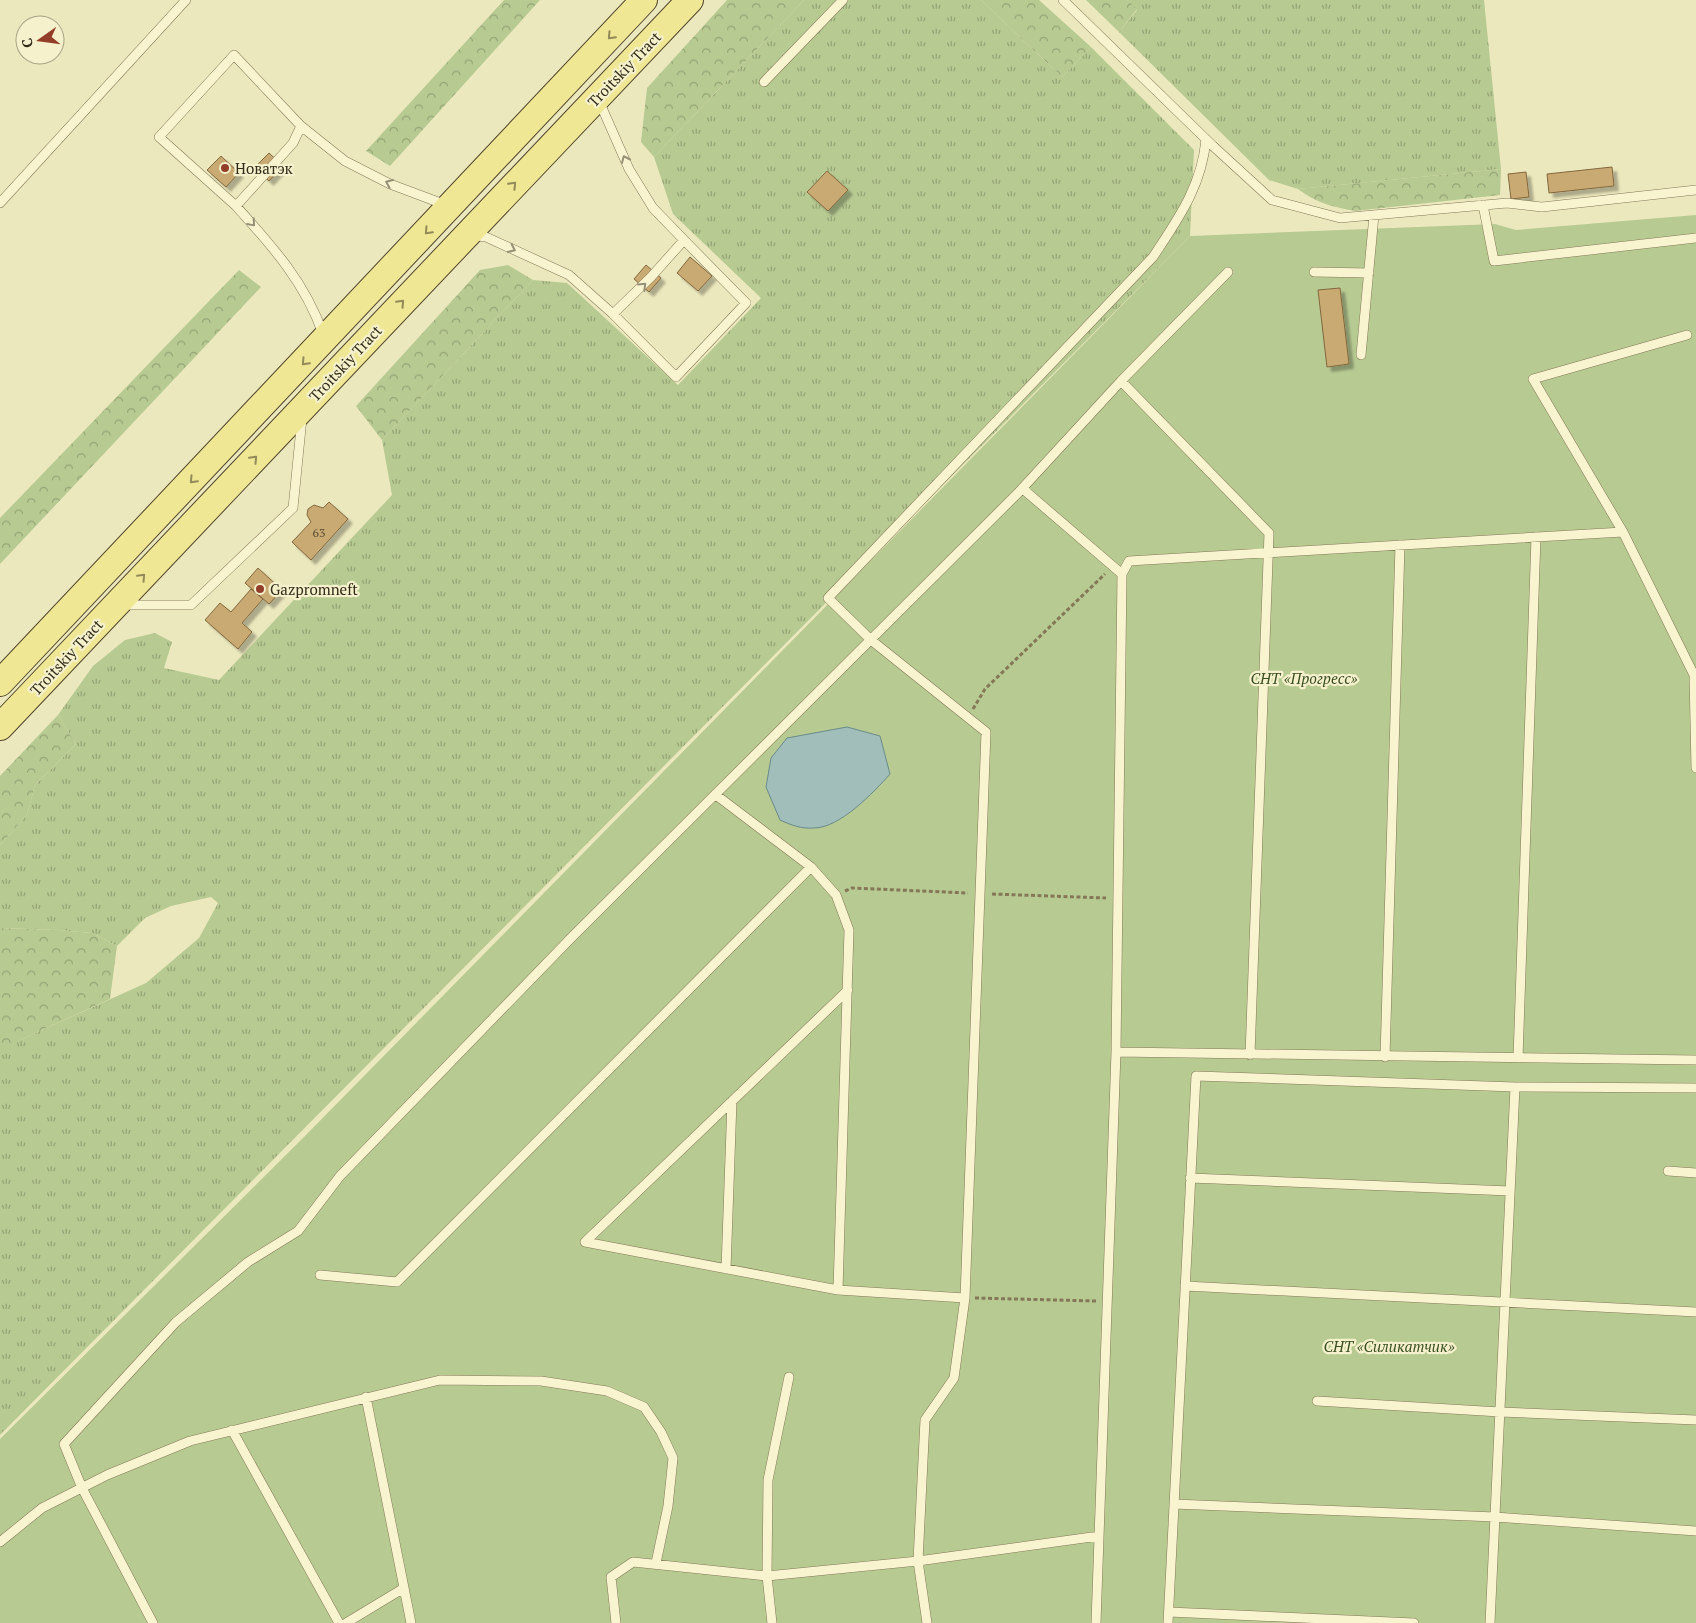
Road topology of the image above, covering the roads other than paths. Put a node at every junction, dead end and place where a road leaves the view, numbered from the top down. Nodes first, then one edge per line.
1 (186, 0) edge
2 (644, 0) edge
3 (690, 0) edge
4 (844, 0) edge
5 (1064, 0) edge
6 (764, 82) dead end
7 (597, 97) junction
8 (301, 126) junction
9 (1206, 139) junction
10 (1696, 190) edge
11 (0, 203) edge
12 (1483, 205) junction
13 (236, 206) junction
14 (451, 207) junction
15 (1374, 215) junction
16 (466, 234) junction
17 (1696, 238) edge
18 (684, 240) junction
19 (1228, 272) dead end
20 (1314, 272) dead end
21 (1369, 273) junction
22 (613, 314) junction
23 (1687, 335) dead end
24 (325, 340) junction
25 (1361, 354) dead end
26 (1121, 381) junction
27 (304, 406) junction
28 (1023, 489) junction
29 (1623, 532) junction
30 (1536, 537) junction
31 (1400, 545) junction
32 (1267, 552) junction
33 (1122, 574) junction
34 (116, 604) junction
35 (871, 640) junction
36 (0, 683) edge
37 (0, 727) edge
38 (1696, 768) edge
39 (716, 795) junction
40 (811, 867) junction
41 (848, 990) junction
42 (1116, 1052) junction
43 (1250, 1055) junction
44 (1384, 1057) junction
45 (1518, 1058) junction
46 (1696, 1060) edge
47 (1515, 1087) junction
48 (1696, 1088) edge
49 (732, 1101) junction
50 (1668, 1171) dead end
51 (1696, 1173) edge
52 (1190, 1178) junction
53 (1510, 1191) junction
54 (726, 1269) junction
55 (320, 1274) dead end
56 (1185, 1286) junction
57 (838, 1290) junction
58 (966, 1298) junction
59 (1505, 1303) junction
60 (1696, 1312) edge
61 (789, 1377) dead end
62 (366, 1397) junction
63 (1317, 1400) dead end
64 (1500, 1412) junction
65 (1696, 1420) edge
66 (232, 1430) junction
67 (82, 1488) junction
68 (1174, 1504) junction
69 (1495, 1517) junction
70 (1696, 1531) edge
71 (1099, 1536) junction
72 (0, 1542) edge
73 (918, 1561) junction
74 (656, 1563) junction
75 (767, 1576) junction
76 (404, 1588) junction
77 (1169, 1612) junction
78 (153, 1623) edge
79 (339, 1623) edge
80 (346, 1623) edge
81 (411, 1623) edge
82 (616, 1623) edge
83 (772, 1623) edge
84 (927, 1623) edge
85 (1096, 1623) edge
86 (1168, 1623) edge
87 (1414, 1623) edge
88 (1490, 1623) edge

1 - 11 lane
2 -> 14 main road, Troitskiy Tract
3 - 7 main road, Troitskiy Tract
4 - 6 lane
5 - 9 lane
16 -> 7 main road, Troitskiy Tract
18 -> 7 lane
8 - 13 lane
8 - 13 lane
14 -> 8 lane
9 - 15 lane
9 - 35 lane
10 - 12 lane
12 - 15 lane
12 - 17 lane
13 -> 24 lane
14 -> 24 main road, Troitskiy Tract
15 - 21 lane
16 -> 22 lane
27 -> 16 main road, Troitskiy Tract
22 -> 18 lane
18 - 22 lane
19 - 26 lane
20 - 21 lane
21 - 25 lane
23 - 29 lane
24 -> 36 main road, Troitskiy Tract
26 - 28 lane
26 - 32 lane
34 -> 27 main road, Troitskiy Tract
27 - 34 lane
28 - 33 lane
28 - 35 lane
29 - 30 lane
29 - 38 lane
30 - 31 lane
30 - 45 lane
31 - 32 lane
31 - 44 lane
32 - 33 lane
32 - 43 lane
33 - 42 lane
34 - 37 main road, Troitskiy Tract
35 - 39 lane
35 - 58 lane
39 - 40 lane
39 - 67 lane
40 - 41 lane
40 - 55 lane
41 - 49 lane
41 - 57 lane
42 - 43 lane
42 - 71 lane
43 - 44 lane
44 - 45 lane
45 - 46 lane
47 - 48 lane
47 - 52 lane
47 - 53 lane
49 - 54 lane
49 - 54 lane
50 - 51 lane
52 - 53 lane
52 - 56 lane
53 - 59 lane
54 - 57 lane
56 - 59 lane
56 - 68 lane
57 - 58 lane
58 - 73 lane
59 - 60 lane
59 - 64 lane
61 - 75 lane
62 - 66 lane
62 - 74 lane
62 - 76 lane
63 - 64 lane
64 - 65 lane
64 - 69 lane
66 - 67 lane
66 - 79 lane
67 - 72 lane
67 - 78 lane
68 - 69 lane
68 - 77 lane
69 - 70 lane
69 - 88 lane
71 - 73 lane
71 - 85 lane
73 - 75 lane
73 - 84 lane
74 - 75 lane
74 - 82 lane
75 - 83 lane
76 - 80 lane
76 - 81 lane
77 - 86 lane
77 - 87 lane

